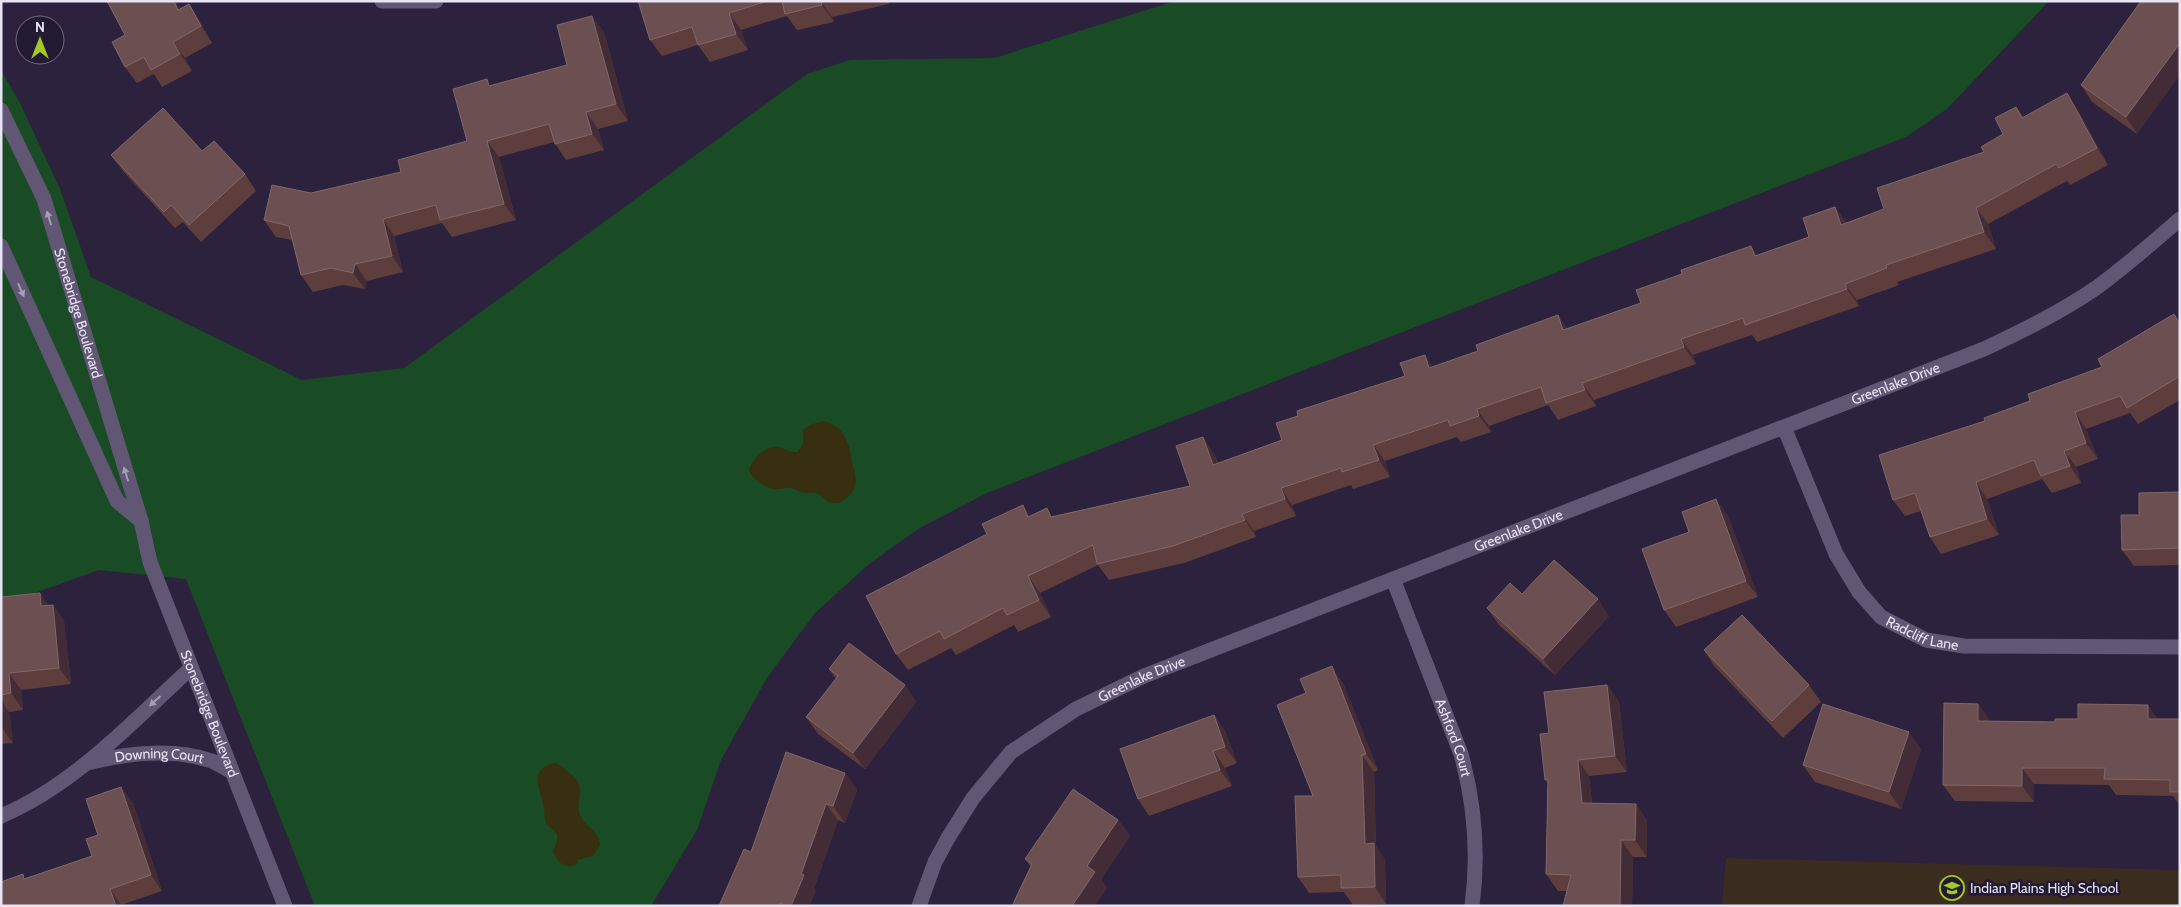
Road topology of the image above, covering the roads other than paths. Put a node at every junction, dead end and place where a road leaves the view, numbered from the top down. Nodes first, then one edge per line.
1 (382, 1) edge
2 (436, 1) edge
3 (1, 110) edge
4 (2180, 219) edge
5 (1, 246) edge
6 (1784, 427) junction
7 (141, 520) junction
8 (1393, 579) junction
9 (2180, 647) edge
10 (191, 668) junction
11 (84, 764) junction
12 (232, 772) junction
13 (1, 816) edge
14 (285, 906) edge
15 (919, 906) edge
16 (1472, 906) edge

1 - 2 street
7 -> 3 street, Stonebridge Boulevard
4 - 6 street, Greenlake Drive
5 -> 7 street
6 - 8 street, Greenlake Drive
6 - 9 street, Radcliff Lane
7 - 10 street, Stonebridge Boulevard
8 - 15 street, Greenlake Drive
8 - 16 street, Ashford Court
10 -> 11 street, Downing Court
10 - 12 street, Stonebridge Boulevard
11 - 12 street, Downing Court
11 - 13 street, Downing Court
12 - 14 street, Stonebridge Boulevard

